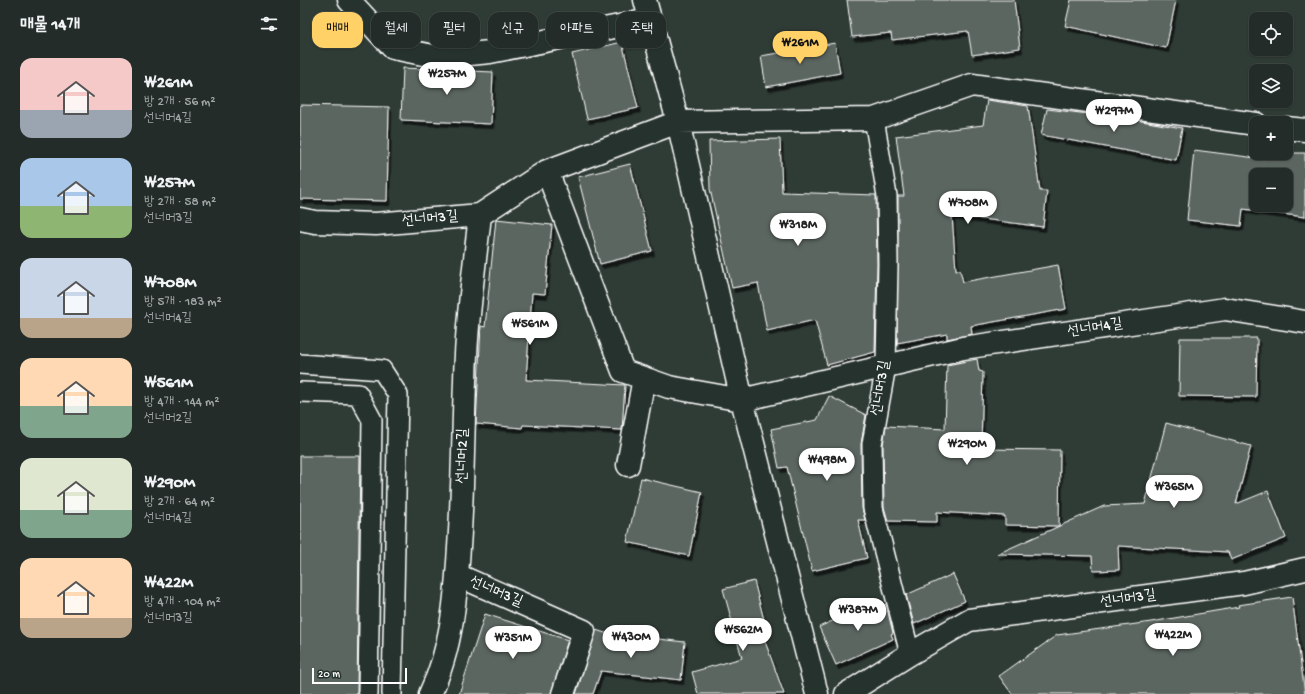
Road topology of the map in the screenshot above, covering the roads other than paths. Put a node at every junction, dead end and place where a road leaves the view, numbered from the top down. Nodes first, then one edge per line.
1 (349, 0) edge
2 (647, 10) edge
3 (874, 119) junction
4 (678, 122) junction
5 (1249, 123) edge
6 (1293, 129) edge
7 (1305, 130) edge
8 (547, 171) junction
9 (480, 215) junction
10 (300, 219) edge
11 (1305, 322) edge
12 (300, 364) edge
13 (886, 366) junction
14 (644, 378) junction
15 (300, 392) edge
16 (742, 400) junction
17 (628, 465) dead end
18 (1305, 568) edge
19 (457, 576) junction
20 (910, 654) junction
21 (368, 694) edge
22 (392, 694) edge
23 (430, 694) edge
24 (563, 694) edge
25 (817, 694) edge
26 (846, 694) edge

1 - 2 street
2 - 4 street
3 - 4 street, 선너머3길
3 - 5 street
3 - 13 lane, 선너머3길
4 - 8 street, 선너머3길
4 - 16 street
6 - 7 street
8 - 9 street, 선너머3길
8 - 14 street
9 - 10 street, 선너머3길
9 - 19 street, 선너머2길
11 - 13 street, 선너머4길
12 - 22 lane
13 - 16 street, 선너머4길
13 - 20 lane, 선너머3길
14 - 16 street
14 - 17 street
15 - 21 lane
16 - 25 street
18 - 20 street, 선너머3길
19 - 23 street, 선너머2길
19 - 24 street, 선너머3길
20 - 26 street, 선너머3길

